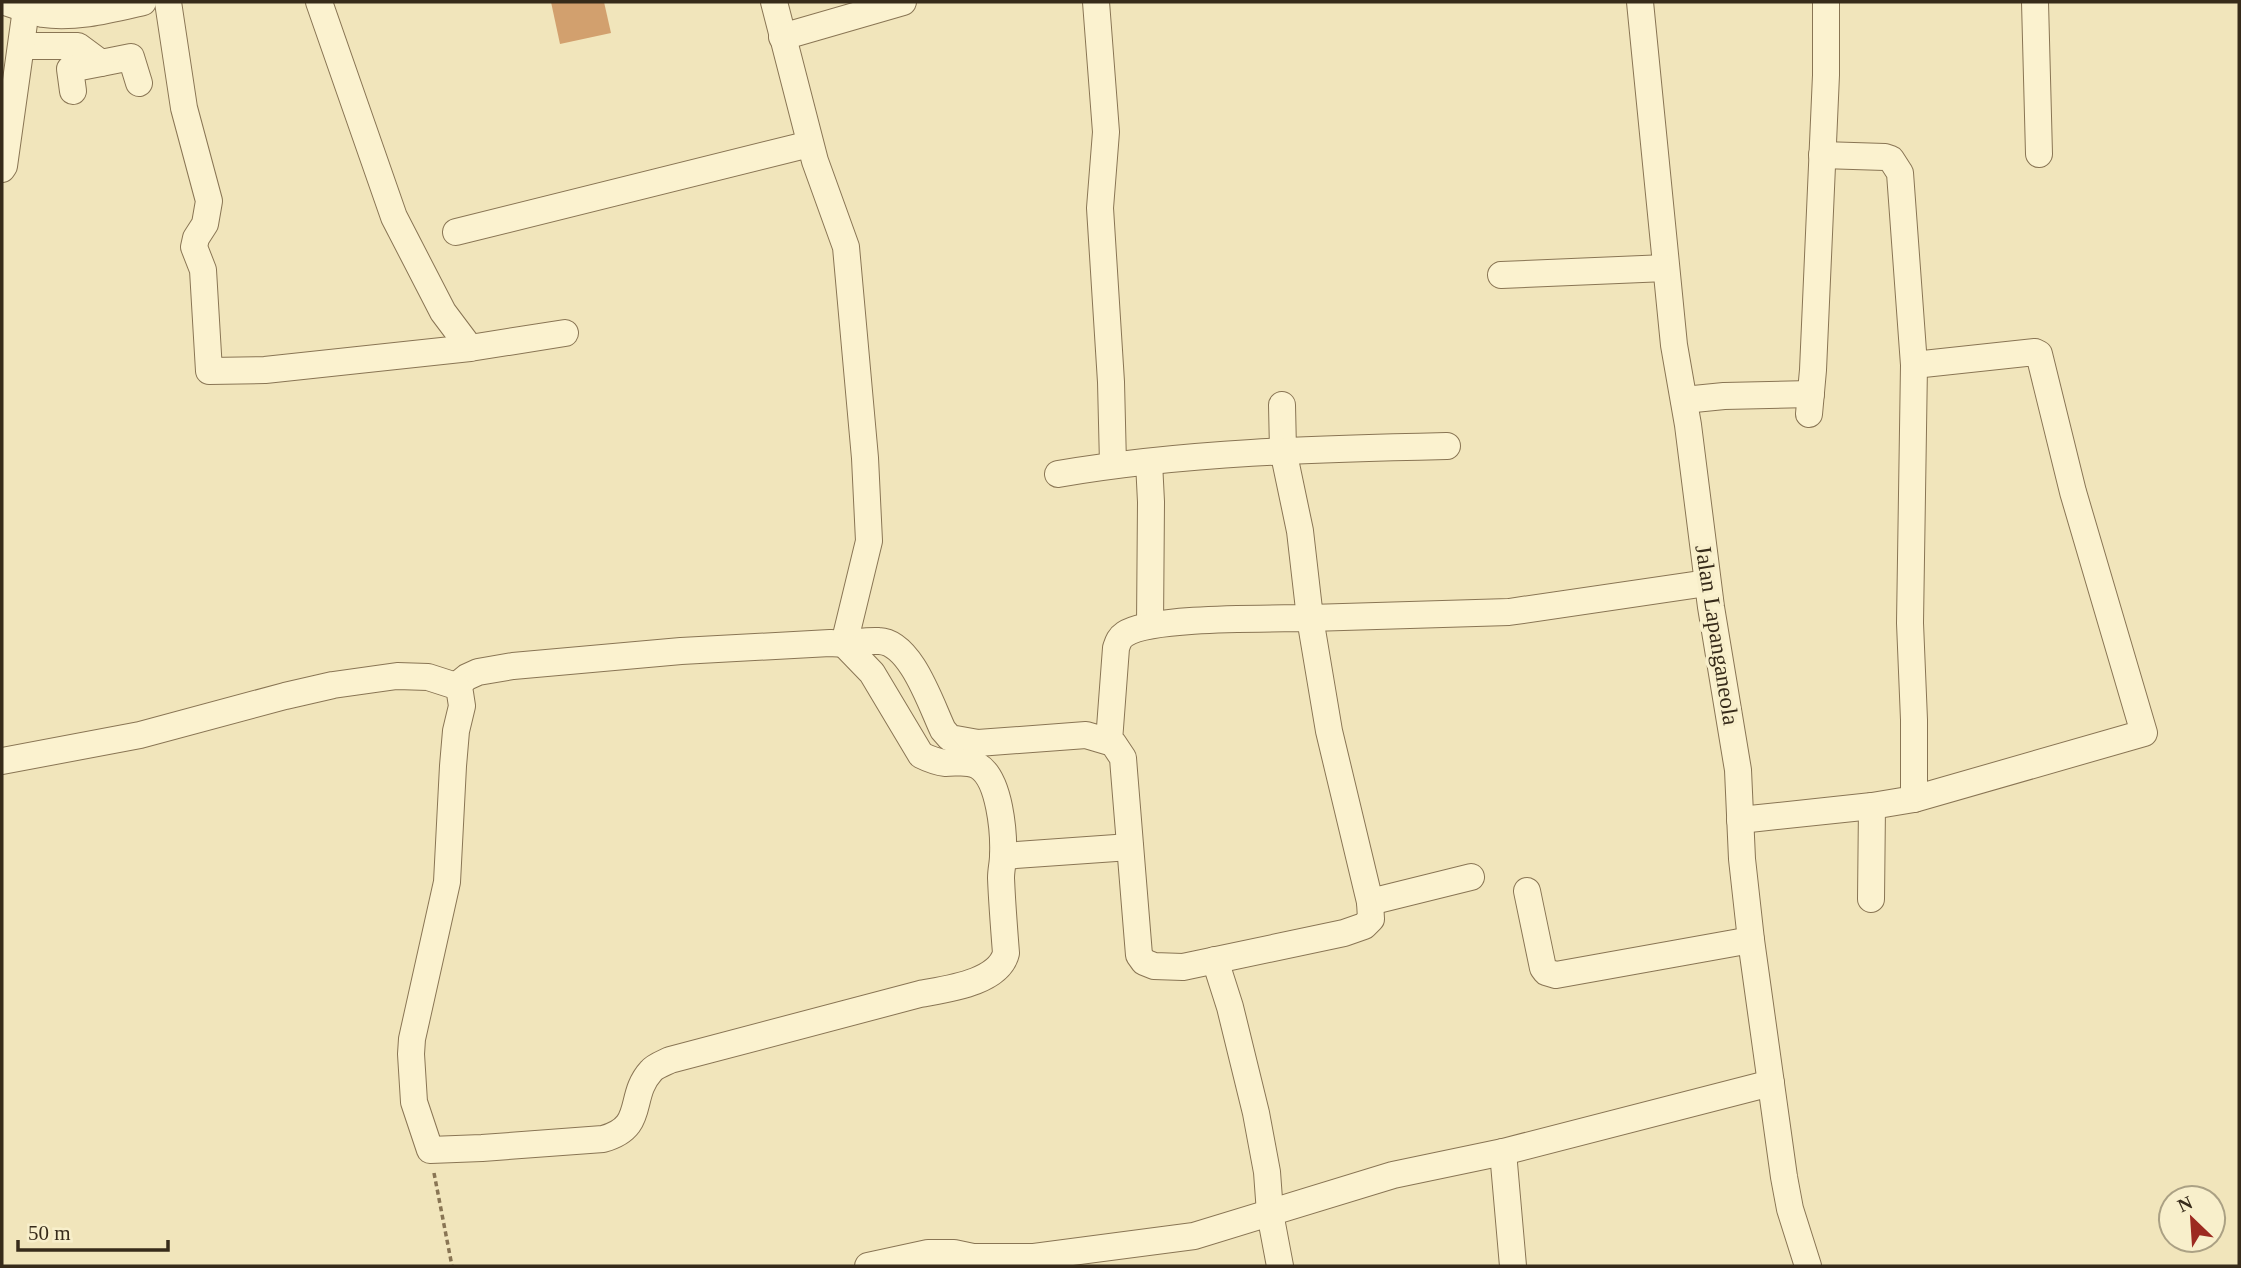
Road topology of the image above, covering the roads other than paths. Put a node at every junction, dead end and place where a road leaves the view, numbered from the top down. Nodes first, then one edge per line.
1 (143, 2) edge
2 (168, 2) edge
3 (319, 2) edge
4 (774, 2) edge
5 (902, 2) edge
6 (1096, 2) edge
7 (1640, 2) edge
8 (1826, 2) edge
9 (2035, 2) edge
10 (16, 6) edge
11 (782, 37) junction
12 (22, 46) junction
13 (100, 63) junction
14 (9, 80) edge
15 (139, 83) dead end
16 (72, 91) dead end
17 (810, 144) junction
18 (2039, 154) dead end
19 (1822, 155) junction
20 (2, 169) edge
21 (457, 232) dead end
22 (1666, 268) junction
23 (1501, 275) dead end
24 (565, 333) dead end
25 (470, 348) junction
26 (1914, 365) junction
27 (1684, 400) junction
28 (1282, 405) dead end
29 (1447, 446) dead end
30 (1283, 450) junction
31 (1149, 462) junction
32 (1112, 464) junction
33 (1058, 474) dead end
34 (1707, 583) junction
35 (1310, 618) junction
36 (1150, 625) junction
37 (844, 644) junction
38 (456, 686) junction
39 (1109, 741) junction
40 (2, 761) edge
41 (1914, 799) junction
42 (1872, 806) junction
43 (1740, 820) junction
44 (1130, 848) junction
45 (1003, 856) junction
46 (1471, 877) dead end
47 (1527, 891) dead end
48 (1871, 899) dead end
49 (1370, 902) junction
50 (1751, 940) junction
51 (1215, 960) junction
52 (1771, 1083) junction
53 (1503, 1152) junction
54 (1270, 1213) junction
55 (974, 1262) edge
56 (868, 1266) edge
57 (1280, 1266) edge
58 (1513, 1266) edge
59 (1808, 1266) edge

1 - 10 street
2 - 25 street
3 - 25 street
4 - 11 street
5 - 11 street
6 - 32 street
7 - 22 street, Jalan Lapanganeola
8 - 19 street
9 - 18 street
10 - 12 street
11 - 17 street
12 - 13 street
12 - 14 street
13 - 15 street
13 - 16 street
14 - 20 street
17 - 21 street
17 - 37 street
19 - 26 street
19 - 27 street
22 - 23 street
22 - 27 street, Jalan Lapanganeola
24 - 25 street
26 - 41 street
26 - 41 street
27 - 34 street, Jalan Lapanganeola
28 - 30 street
29 - 30 street
30 - 31 street
30 - 35 street
31 - 32 street
31 - 36 street
32 - 33 street
34 - 35 street
34 - 43 street, Jalan Lapanganeola
35 - 36 street
35 - 49 street
36 - 39 street
37 - 38 street
37 - 39 street
37 - 45 street
38 - 40 street
38 - 45 street
39 - 44 street
41 - 42 street
42 - 43 street
42 - 48 street
43 - 50 street, Jalan Lapanganeola
44 - 45 street
44 - 51 street
46 - 49 street
47 - 50 street
49 - 51 street
50 - 52 street, Jalan Lapanganeola
51 - 54 street
52 - 53 street
52 - 59 street, Jalan Lapanganeola
53 - 54 street
53 - 58 street
54 - 55 street
54 - 57 street
55 - 56 street

